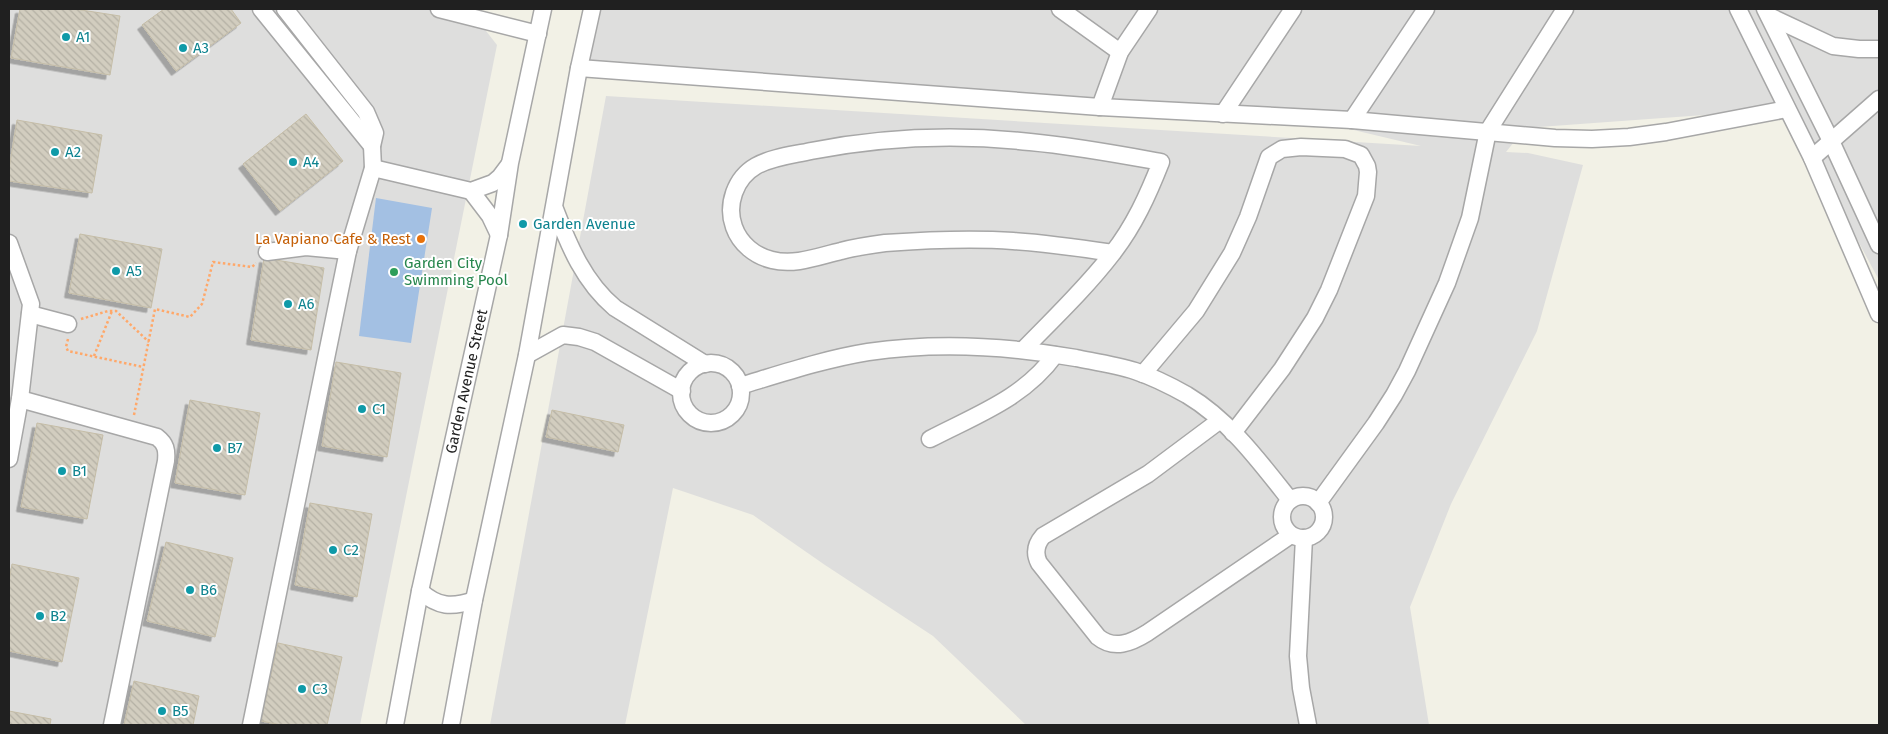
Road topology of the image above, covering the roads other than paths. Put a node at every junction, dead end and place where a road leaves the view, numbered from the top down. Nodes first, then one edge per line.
1 (261, 9) edge
2 (285, 9) edge
3 (439, 9) edge
4 (543, 9) edge
5 (592, 9) edge
6 (1060, 9) edge
7 (1149, 9) edge
8 (1293, 9) edge
9 (1426, 9) edge
10 (1565, 9) edge
11 (1738, 9) edge
12 (1767, 13) edge
13 (538, 34) junction
14 (1879, 49) edge
15 (1120, 52) junction
16 (579, 68) junction
17 (1879, 99) edge
18 (1100, 107) junction
19 (1787, 109) junction
20 (1223, 114) junction
21 (1352, 120) junction
22 (1488, 131) junction
23 (1831, 141) junction
24 (372, 146) junction
25 (1812, 158) junction
26 (510, 163) junction
27 (373, 168) junction
28 (472, 191) junction
29 (554, 208) junction
30 (499, 235) junction
31 (1879, 241) edge
32 (9, 243) edge
33 (348, 251) junction
34 (267, 252) road end
35 (1113, 253) junction
36 (1856, 260) junction
37 (30, 314) junction
38 (1879, 314) edge
39 (69, 323) road end
40 (1023, 350) junction
41 (1055, 354) junction
42 (527, 356) junction
43 (704, 364) junction
44 (1144, 374) junction
45 (740, 386) junction
46 (682, 390) junction
47 (20, 399) junction
48 (1219, 421) junction
49 (1233, 433) junction
50 (930, 439) dead end
51 (9, 459) edge
52 (1290, 500) junction
53 (1318, 503) junction
54 (1297, 536) junction
55 (420, 591) junction
56 (474, 600) junction
57 (112, 725) edge
58 (251, 725) edge
59 (396, 725) edge
60 (451, 725) edge
61 (1308, 725) edge

1 - 24 street
2 - 24 street
3 - 13 street
4 - 13 street, Garden Avenue Street
5 - 16 street
6 - 15 street
7 - 15 street
8 - 20 street
9 - 21 street
10 - 22 street
11 - 19 street
12 - 14 street
12 - 23 street
13 - 26 street, Garden Avenue Street
15 - 18 street
16 - 18 street
16 - 29 street
17 - 23 street
18 - 20 street
19 - 22 street
19 - 25 street
20 - 21 street
21 - 22 street
22 - 53 street
23 - 25 street
23 - 31 street
24 - 27 street
25 - 36 street
26 - 28 street
26 - 30 street, Garden Avenue Street
27 - 28 street
27 - 33 street
28 - 30 street
29 - 42 street
29 - 43 street
30 - 55 street, Garden Avenue Street
31 - 36 street
32 - 37 street
33 - 34 street
33 - 58 street
35 - 35 street
35 - 40 street
36 - 38 street
37 - 39 street
37 - 47 street
40 - 41 street
40 - 45 street
41 - 44 street
41 - 50 street
42 - 46 street
42 - 56 street
43 - 45 street
43 - 46 street
44 - 48 street
44 - 49 street
45 - 46 street
47 - 51 street
47 - 57 street
48 - 49 street
48 - 54 street
49 - 52 street
52 - 53 street
52 - 54 street
53 - 54 street
54 - 61 street
55 - 56 street
55 - 59 street, Garden Avenue Street
56 - 60 street

